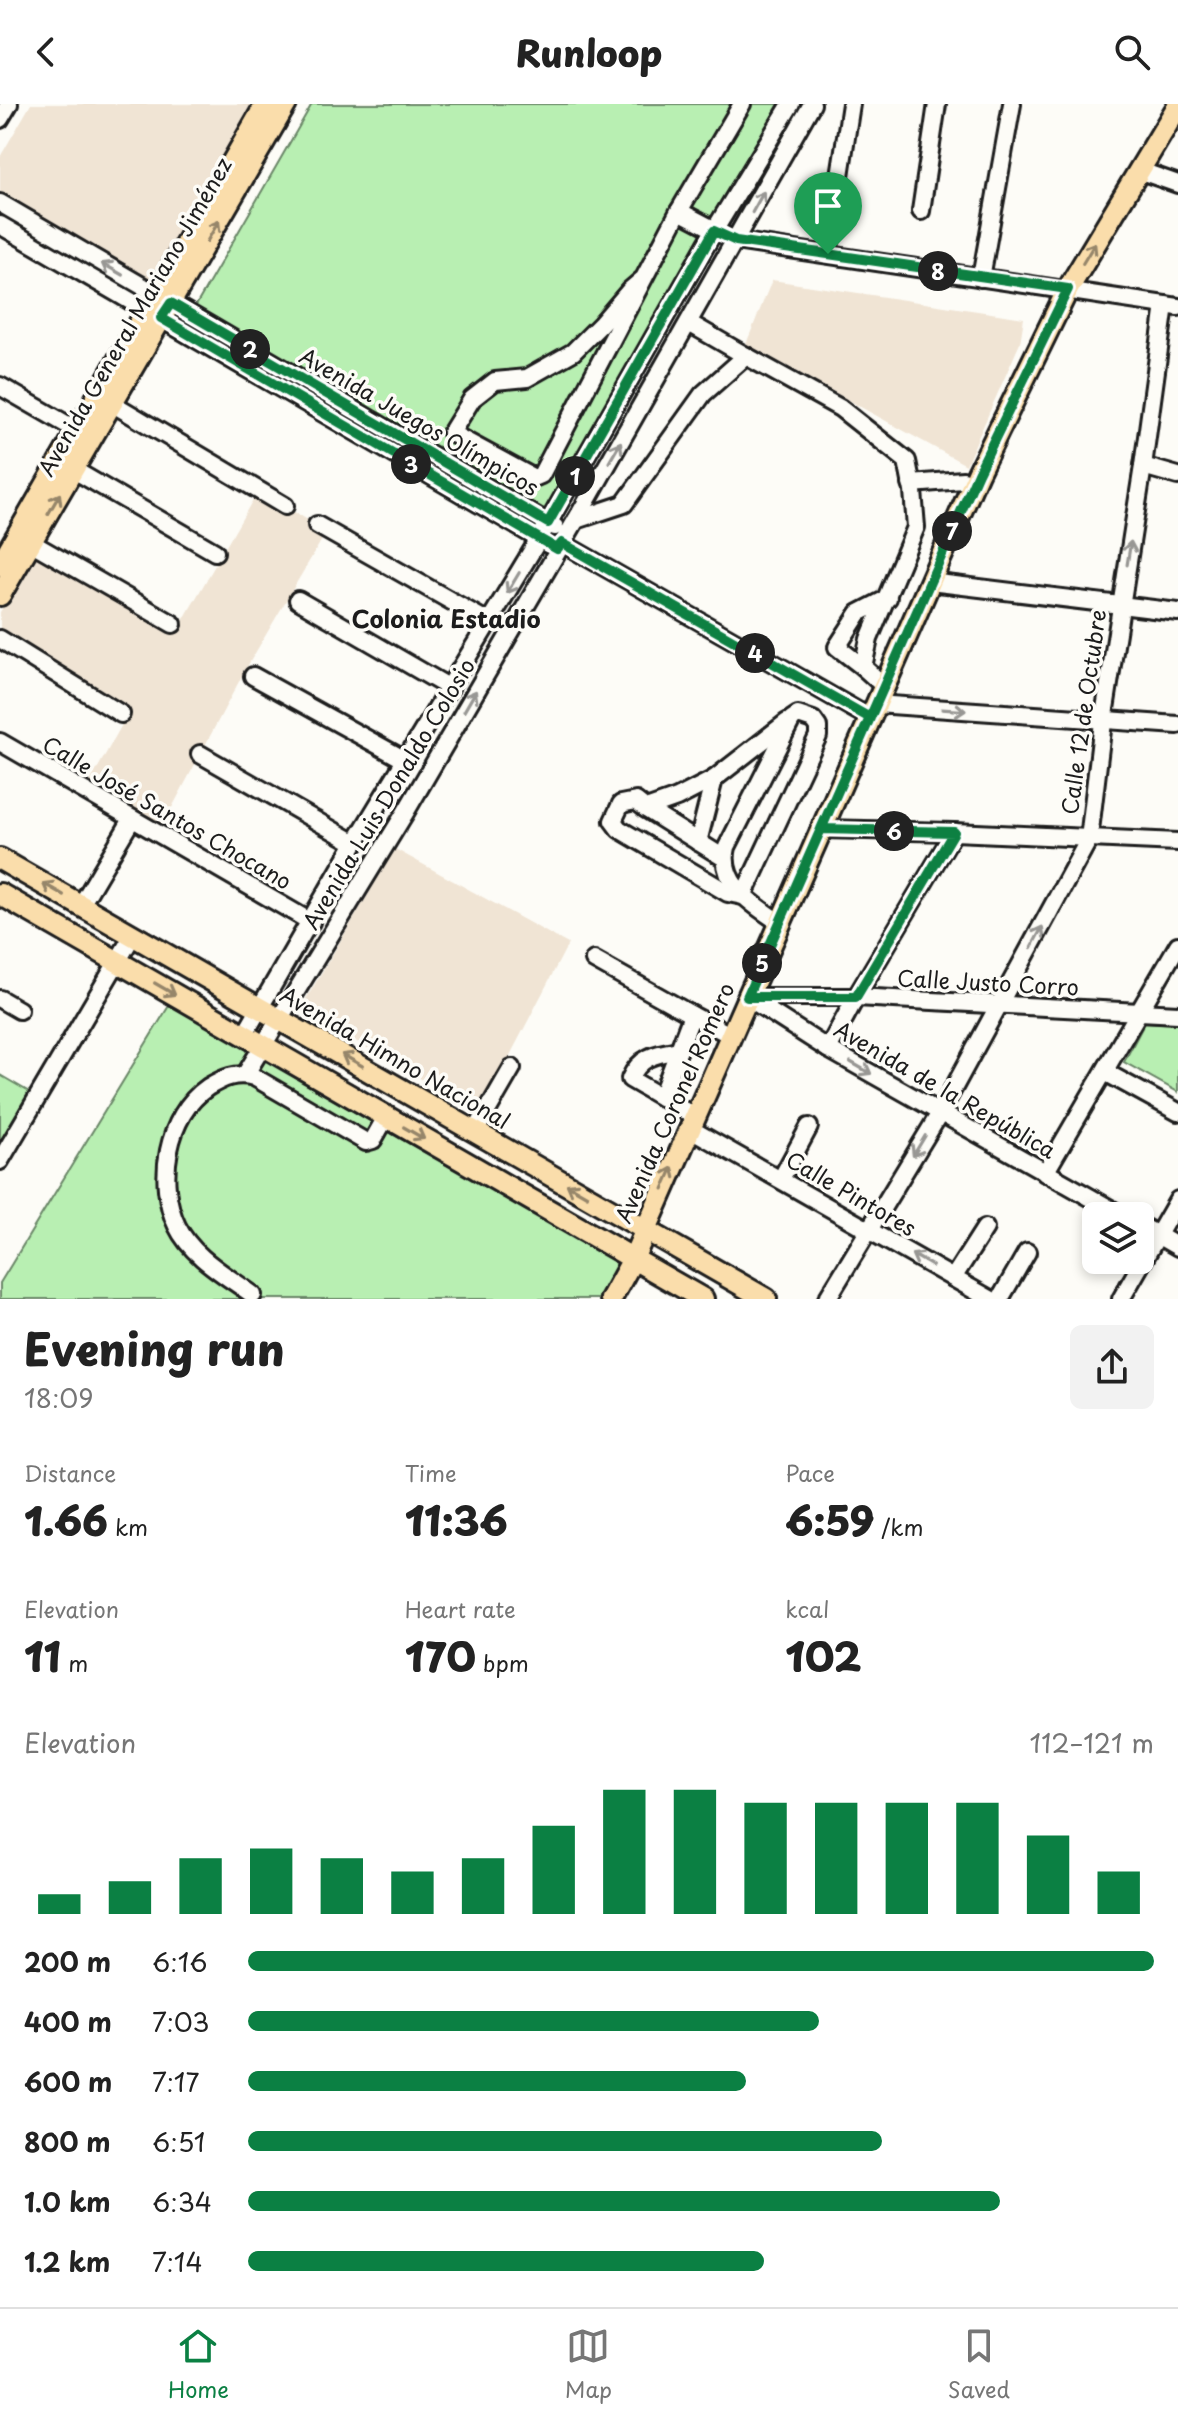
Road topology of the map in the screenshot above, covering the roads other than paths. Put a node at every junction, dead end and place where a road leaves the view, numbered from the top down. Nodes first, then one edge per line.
1 (9, 104) edge
2 (266, 104) edge
3 (286, 104) edge
4 (742, 104) edge
5 (791, 104) edge
6 (812, 104) edge
7 (851, 104) edge
8 (937, 104) edge
9 (1012, 104) edge
10 (1178, 106) edge
11 (0, 119) edge
12 (1138, 170) junction
13 (1178, 184) edge
14 (0, 203) edge
15 (679, 211) junction
16 (921, 211) dead end
17 (0, 225) edge
18 (714, 231) junction
19 (736, 241) junction
20 (828, 254) junction
21 (644, 278) junction
22 (981, 278) junction
23 (1068, 289) junction
24 (1171, 306) edge
25 (159, 307) junction
26 (689, 323) junction
27 (746, 356) junction
28 (636, 369) junction
29 (656, 380) junction
30 (0, 386) edge
31 (110, 402) junction
32 (78, 431) junction
33 (1143, 466) junction
34 (74, 470) junction
35 (1178, 476) edge
36 (974, 483) junction
37 (911, 484) junction
38 (285, 506) dead end
39 (548, 523) junction
40 (317, 525) dead end
41 (565, 537) junction
42 (539, 539) junction
43 (13, 551) edge
44 (215, 552) dead end
45 (930, 582) junction
46 (0, 595) edge
47 (888, 598) junction
48 (298, 600) dead end
49 (1121, 606) junction
50 (1178, 612) edge
51 (490, 623) junction
52 (173, 624) dead end
53 (0, 639) edge
54 (863, 667) junction
55 (253, 676) dead end
56 (450, 688) junction
57 (877, 703) junction
58 (121, 714) dead end
59 (792, 719) junction
60 (1103, 722) junction
61 (1178, 725) edge
62 (0, 742) edge
63 (200, 754) dead end
64 (405, 760) junction
65 (714, 779) junction
66 (381, 800) junction
67 (646, 809) junction
68 (405, 813) junction
69 (137, 821) junction
70 (821, 829) junction
71 (954, 832) junction
72 (1089, 839) junction
73 (698, 842) junction
74 (1178, 842) edge
75 (355, 843) junction
76 (724, 858) junction
77 (0, 859) edge
78 (0, 894) edge
79 (743, 896) junction
80 (81, 905) junction
81 (311, 922) junction
82 (780, 923) junction
83 (133, 935) junction
84 (1178, 945) edge
85 (594, 960) dead end
86 (117, 962) junction
87 (747, 997) junction
88 (856, 997) junction
89 (0, 999) edge
90 (1000, 1006) junction
91 (261, 1009) junction
92 (19, 1010) dead end
93 (1138, 1013) junction
94 (1178, 1014) edge
95 (692, 1015) junction
96 (280, 1019) junction
97 (730, 1035) junction
98 (253, 1040) junction
99 (828, 1049) junction
100 (679, 1050) junction
101 (512, 1068) dead end
102 (1105, 1072) junction
103 (245, 1075) junction
104 (661, 1097) junction
105 (1178, 1112) edge
106 (940, 1113) junction
107 (386, 1117) junction
108 (692, 1122) junction
109 (809, 1127) dead end
110 (475, 1132) junction
111 (0, 1161) edge
112 (463, 1161) junction
113 (1045, 1173) junction
114 (781, 1179) junction
115 (1178, 1200) edge
116 (1098, 1202) edge
117 (985, 1228) dead end
118 (869, 1229) junction
119 (645, 1230) junction
120 (1154, 1233) edge
121 (1158, 1235) junction
122 (1178, 1247) edge
123 (1027, 1252) dead end
124 (633, 1259) junction
125 (953, 1278) junction
126 (253, 1295) dead end
127 (611, 1299) edge
128 (703, 1299) edge
129 (766, 1299) edge
130 (827, 1299) edge
131 (990, 1299) edge
132 (1000, 1299) edge
133 (1121, 1299) edge

1 - 11 street
2 - 25 main road, Avenida General Mariano Jiménez
25 -> 3 main road, Avenida General Mariano Jiménez
4 - 15 street
5 - 18 street, Avenida Luis Donaldo Colosio
19 -> 6 street, Avenida Luis Donaldo Colosio
7 - 20 street
8 - 16 street
9 - 22 street
10 - 12 main road, Avenida Coronel Romero
12 - 13 street
23 -> 12 main road, Avenida Coronel Romero
25 -> 14 street, Avenida Juegos Olímpicos
15 - 18 street
15 - 21 street
17 - 25 street, Avenida Juegos Olímpicos
18 - 19 street
18 - 28 street, Avenida Luis Donaldo Colosio
19 - 20 street
19 - 26 street, Avenida Luis Donaldo Colosio
20 - 22 street
21 - 21 street
22 - 23 street
23 - 24 street
23 - 36 main road, Avenida Coronel Romero
24 - 33 street, Calle 12 de Octubre
25 - 31 main road, Avenida General Mariano Jiménez
25 - 32 main road, Avenida General Mariano Jiménez
25 - 39 street, Avenida Juegos Olímpicos
25 - 42 street, Avenida Juegos Olímpicos
26 - 27 street
26 - 29 street, Avenida Luis Donaldo Colosio
27 - 37 street
27 - 41 street
28 - 29 street
28 - 39 street, Avenida Luis Donaldo Colosio
41 -> 29 street, Avenida Luis Donaldo Colosio
30 - 32 street
31 - 34 main road, Avenida General Mariano Jiménez
31 - 38 street
32 - 43 main road, Avenida General Mariano Jiménez
33 - 35 street
49 -> 33 street, Calle 12 de Octubre
43 -> 34 main road, Avenida General Mariano Jiménez
34 - 44 street
36 - 37 street
36 - 45 main road, Avenida Coronel Romero
37 - 47 street
39 - 41 street, Avenida Juegos Olímpicos
39 - 42 street, Avenida Luis Donaldo Colosio
40 - 51 street
41 - 42 street, Avenida Juegos Olímpicos
41 - 57 street
68 -> 41 street, Avenida Luis Donaldo Colosio
42 -> 51 street, Avenida Luis Donaldo Colosio
43 - 46 main road, Avenida General Mariano Jiménez
43 - 52 street
45 - 49 street
45 - 57 main road, Avenida Coronel Romero
47 - 54 street
47 - 54 street
48 - 56 street
49 - 50 street
49 - 60 street, Calle 12 de Octubre
51 - 56 street, Avenida Luis Donaldo Colosio
53 - 58 street
54 - 57 street
55 - 64 street
56 - 64 street, Avenida Luis Donaldo Colosio
57 -> 60 street
57 - 70 main road, Avenida Coronel Romero
59 - 65 street
59 - 76 street
59 - 79 street
60 - 61 street
60 - 72 street, Calle 12 de Octubre
62 - 69 street, Calle José Santos Chocano
63 - 75 street
64 - 66 street, Avenida Luis Donaldo Colosio
65 - 67 street
65 - 73 street
66 - 68 street
66 - 75 street, Avenida Luis Donaldo Colosio
67 - 73 street
67 - 79 street
68 - 96 street, Avenida Luis Donaldo Colosio
69 - 80 street
69 - 81 street, Calle José Santos Chocano
70 - 71 street
70 - 82 main road, Avenida Coronel Romero
71 - 72 street
71 - 88 street
72 - 74 street
90 -> 72 street, Calle 12 de Octubre
73 - 76 street
75 - 81 street, Avenida Luis Donaldo Colosio
76 - 79 street
80 -> 77 main road, Avenida Himno Nacional
78 - 86 main road
79 - 82 street
80 - 83 main road, Avenida Himno Nacional
81 - 91 street, Avenida Luis Donaldo Colosio
82 - 87 main road, Avenida Coronel Romero
83 - 86 street
83 - 91 main road, Avenida Himno Nacional
84 - 93 street
85 - 95 street
86 -> 98 main road
86 - 111 street
87 - 88 street, Calle Justo Corro
87 - 97 main road, Avenida Coronel Romero
87 - 99 street, Avenida de la República
88 - 90 street, Calle Justo Corro
88 - 99 street
89 - 92 street
90 - 93 street, Calle Justo Corro
90 - 106 street, Calle 12 de Octubre
91 - 96 main road, Avenida Himno Nacional
91 - 98 street, Avenida Luis Donaldo Colosio
93 - 94 street, Calle Justo Corro
93 - 102 street
95 - 97 street
95 - 100 street
96 - 98 street, Avenida Luis Donaldo Colosio
110 -> 96 main road, Avenida Himno Nacional
97 - 108 main road, Avenida Coronel Romero
98 - 103 street
98 - 107 main road
99 -> 106 street, Avenida de la República
100 - 104 street
100 - 104 street, Calle Pintores
101 - 110 street
102 - 105 street
102 - 113 street
103 - 107 street
103 - 126 street
104 - 108 street, Calle Pintores
106 - 113 street, Avenida de la República
106 -> 118 street, Calle 12 de Octubre
107 -> 112 main road
108 - 114 street, Calle Pintores
119 -> 108 main road, Avenida Coronel Romero
109 - 114 street
110 - 112 main road
119 -> 110 main road, Avenida Himno Nacional
112 - 124 main road
113 - 116 street, Avenida de la República
114 - 118 street, Calle Pintores
115 - 121 street
117 - 125 street
125 -> 118 street, Calle Pintores
118 - 130 street, Calle 12 de Octubre
119 - 124 main road, Avenida Coronel Romero
119 - 129 main road, Avenida Himno Nacional
120 - 121 street
121 - 122 street
121 - 133 street
123 - 132 street
124 - 127 main road, Avenida Coronel Romero
124 - 128 main road
125 - 131 street, Calle Pintores

